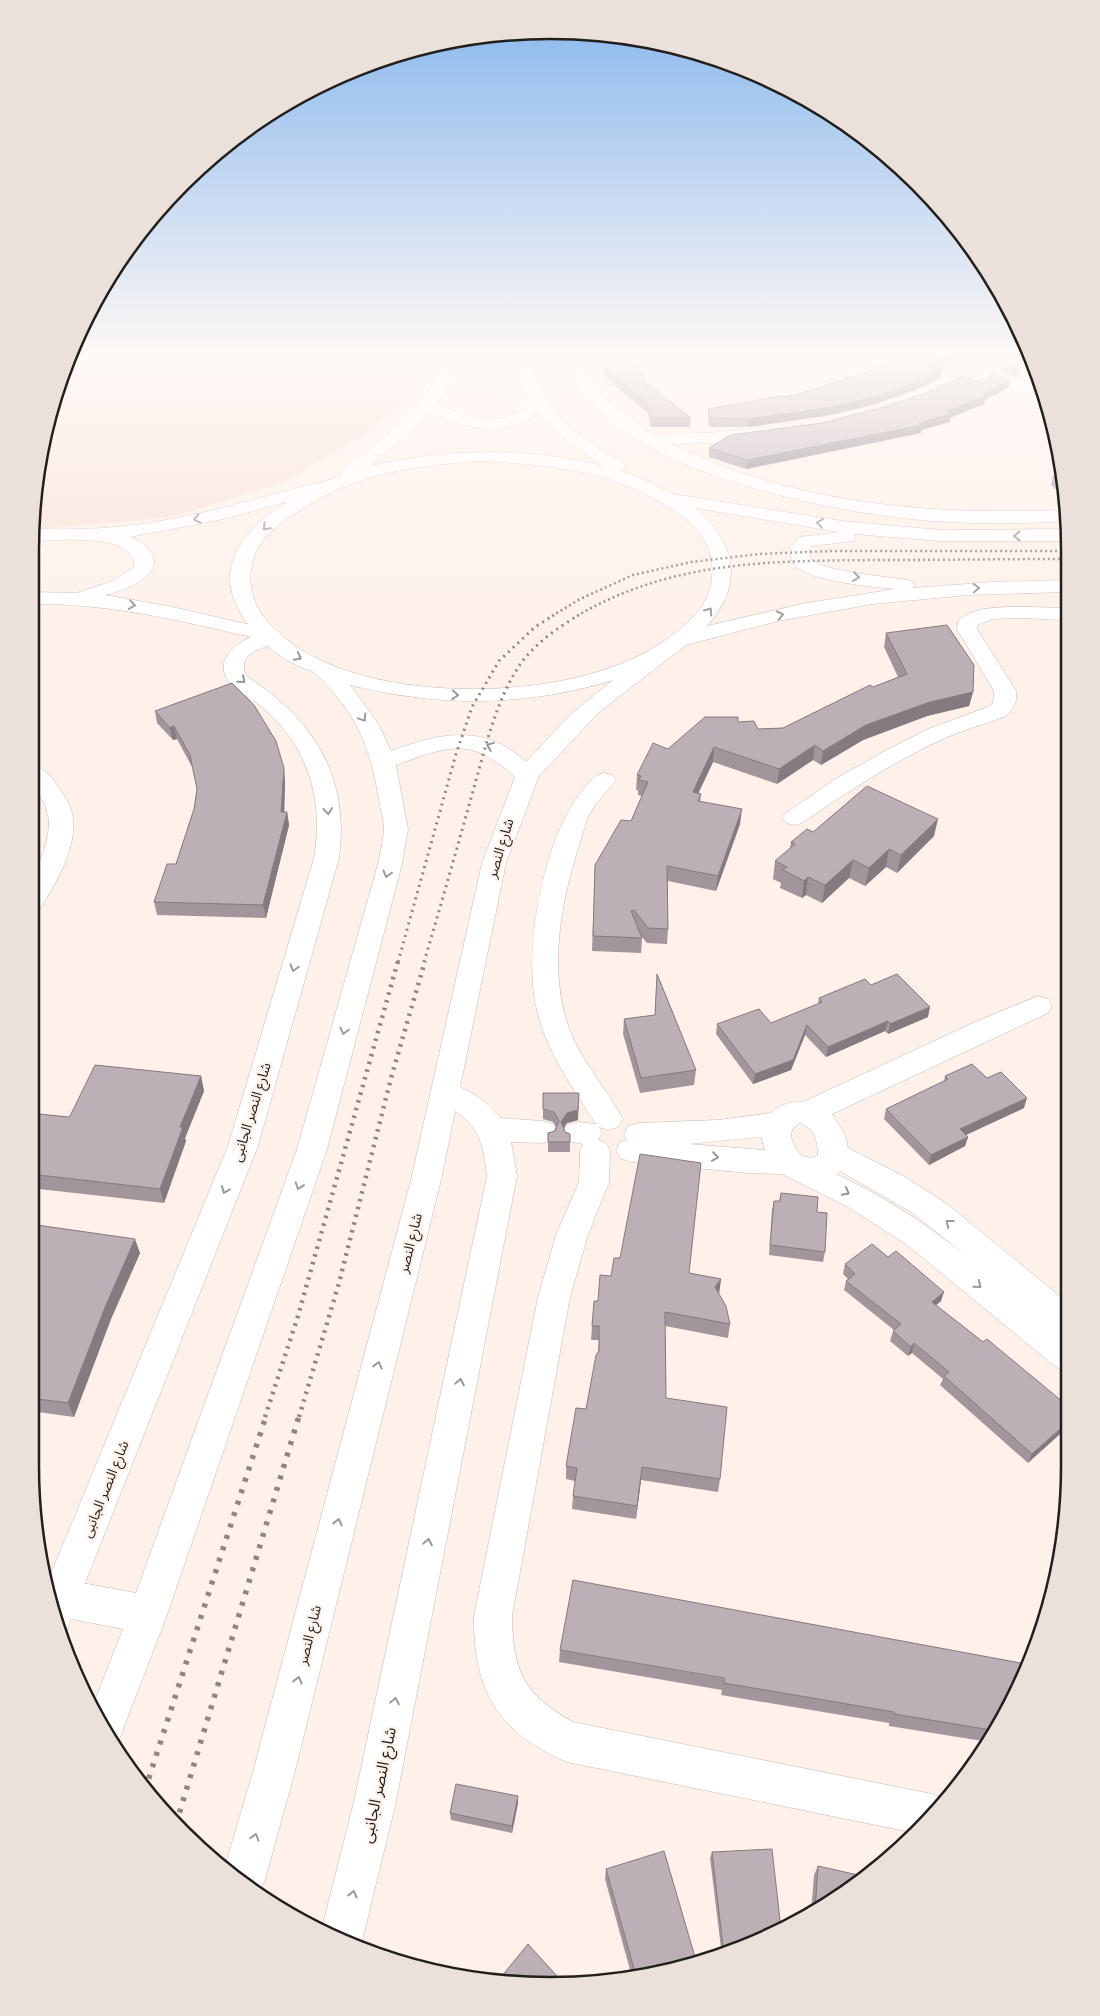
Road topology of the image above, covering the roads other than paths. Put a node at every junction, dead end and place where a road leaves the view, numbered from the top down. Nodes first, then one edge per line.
1 (377, 447) edge
2 (586, 447) edge
3 (665, 447) edge
4 (694, 447) edge
5 (688, 459) junction
6 (335, 483) junction
7 (650, 487) junction
8 (671, 498) junction
9 (1060, 516) edge
10 (895, 532) junction
11 (87, 535) junction
12 (1061, 535) edge
13 (39, 536) edge
14 (1061, 586) edge
15 (941, 591) junction
16 (39, 598) edge
17 (68, 598) junction
18 (1061, 614) edge
19 (267, 635) junction
20 (671, 647) junction
21 (320, 668) junction
22 (384, 762) junction
23 (528, 776) junction
24 (39, 778) edge
25 (604, 780) dead end
26 (794, 818) dead end
27 (39, 886) edge
28 (1038, 1006) dead end
29 (445, 1092) junction
30 (806, 1113) junction
31 (777, 1124) junction
32 (491, 1129) junction
33 (542, 1132) dead end
34 (673, 1143) junction
35 (607, 1145) junction
36 (834, 1155) junction
37 (794, 1166) junction
38 (1061, 1316) edge
39 (1061, 1352) edge
40 (58, 1604) edge
41 (59, 1607) edge
42 (148, 1615) junction
43 (107, 1721) edge
44 (925, 1814) edge
45 (244, 1876) edge
46 (343, 1933) edge

1 - 6 street
2 - 7 street
3 - 5 street
4 - 5 street
5 - 9 street
6 - 7 street
6 -> 11 street
6 -> 19 street
7 - 8 street
10 -> 8 street
20 -> 8 street
12 -> 10 street
10 -> 15 street
11 - 13 street
11 - 17 street
15 -> 14 street
20 -> 15 street
16 - 17 street
17 -> 19 street
18 - 26 street
19 -> 21 street
19 -> 40 street, شارع النصر الجانبى
21 -> 20 street
20 - 23 street, شارع النصر
21 -> 22 street
23 -> 22 street
22 -> 42 street
23 - 29 street, شارع النصر
24 - 27 street
25 - 35 street
28 - 30 street
29 - 32 street, شارع النصر الجانبى
45 -> 29 street, شارع النصر
30 - 31 street
30 - 36 street
31 - 34 street
31 - 37 street
32 - 33 street
46 -> 32 street, شارع النصر الجانبى
34 - 35 street
34 -> 37 street
35 - 44 street
36 - 37 street
38 -> 36 street
37 -> 39 street
41 - 42 street
42 - 43 street

